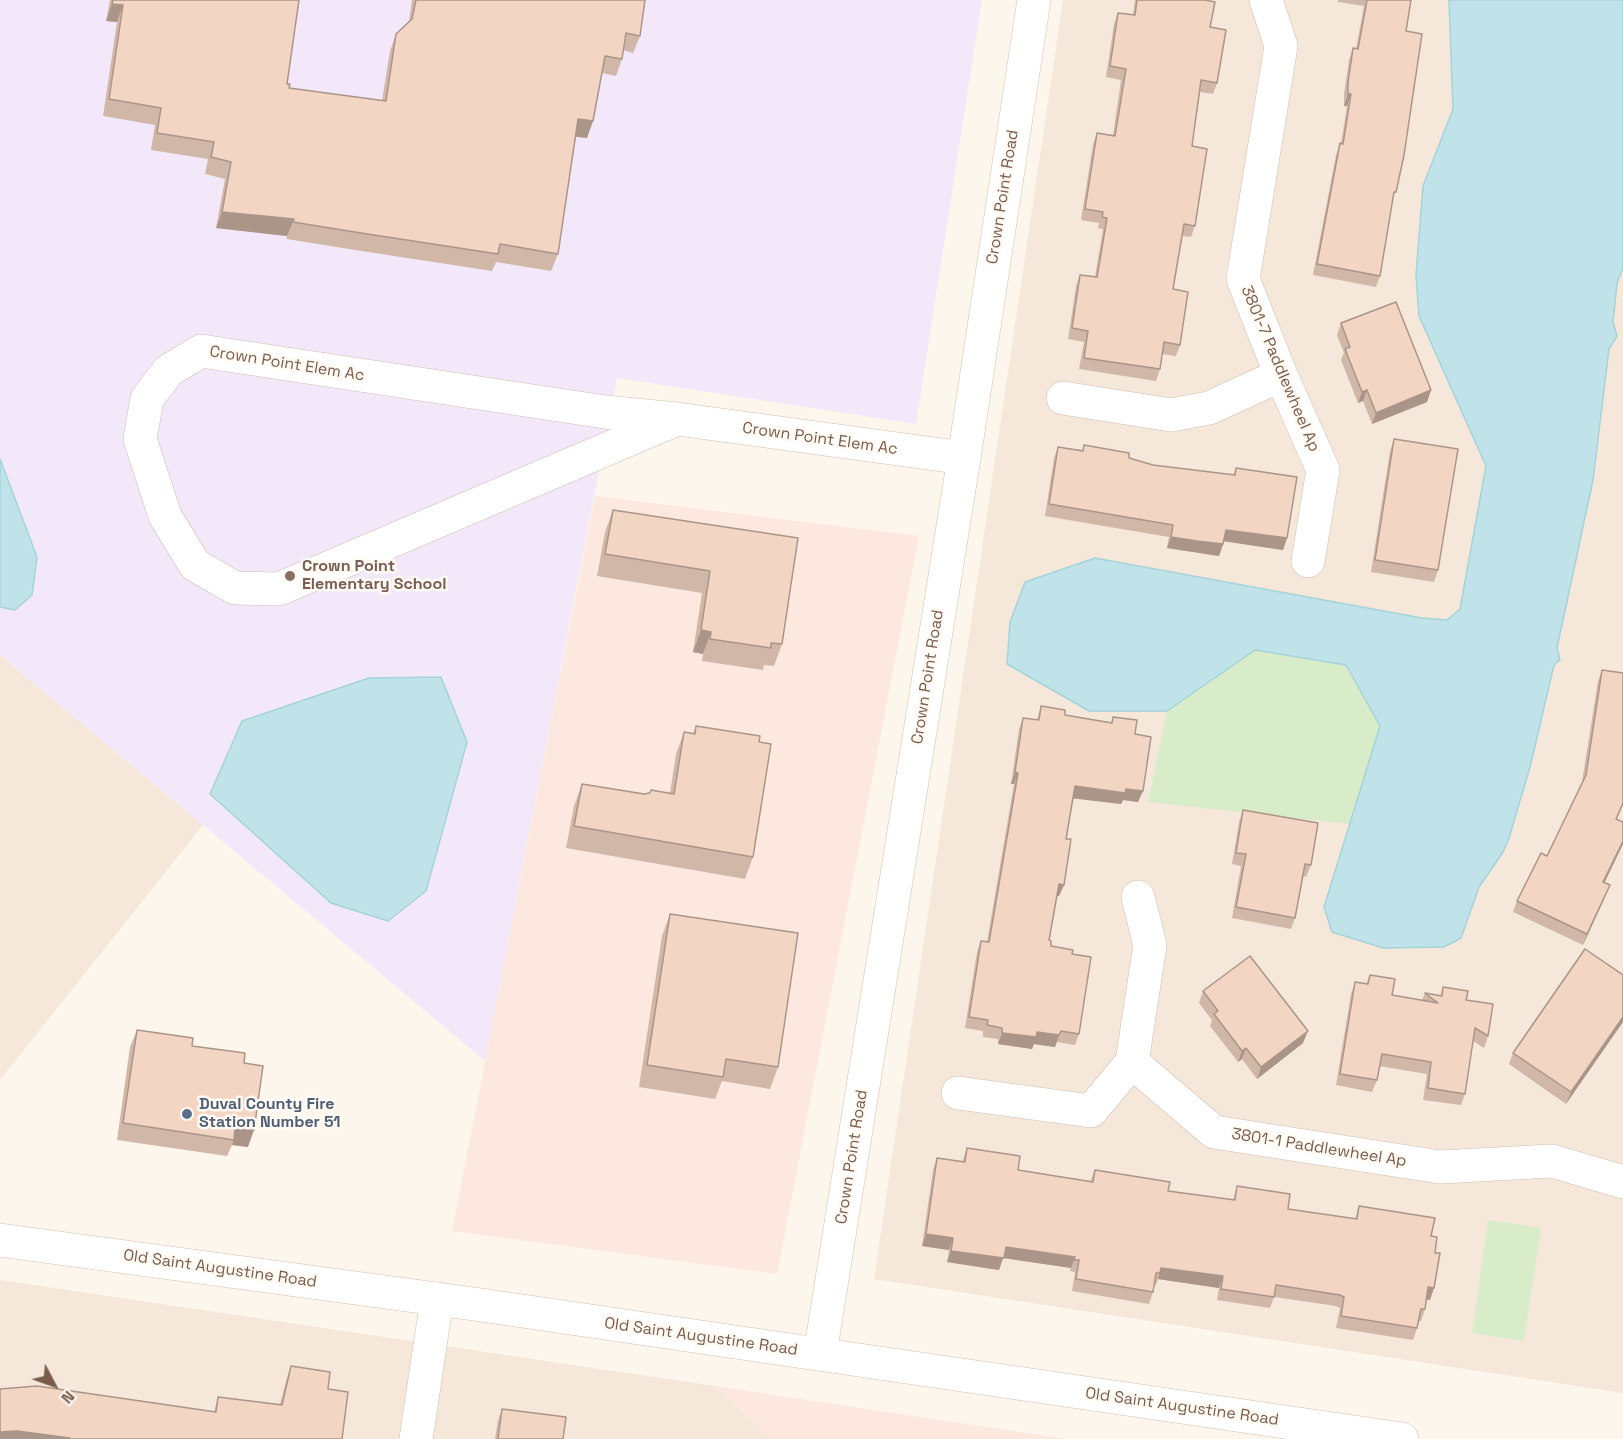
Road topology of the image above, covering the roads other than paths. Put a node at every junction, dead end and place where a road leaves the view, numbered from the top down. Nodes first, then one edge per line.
1 (1034, 0) edge
2 (1266, 0) edge
3 (1281, 375) junction
4 (1064, 398) dead end
5 (677, 419) junction
6 (964, 458) junction
7 (1308, 561) dead end
8 (1138, 897) dead end
9 (1132, 1062) junction
10 (958, 1093) dead end
11 (1623, 1182) edge
12 (0, 1240) edge
13 (437, 1299) junction
14 (820, 1354) junction
15 (416, 1439) edge
16 (1402, 1439) edge

1 - 6 street, Crown Point Road
2 - 3 street, 3801-7 Paddlewheel Ap
3 - 4 street
3 - 7 street, 3801-7 Paddlewheel Ap
5 - 5 street, Crown Point Elem Ac
5 - 6 street, Crown Point Elem Ac
6 - 14 street, Crown Point Road
8 - 9 street
9 - 10 street
9 - 11 street, 3801-1 Paddlewheel Ap
12 - 13 street, Old Saint Augustine Road
13 - 14 street, Old Saint Augustine Road
13 - 15 street
14 - 16 street, Old Saint Augustine Road

